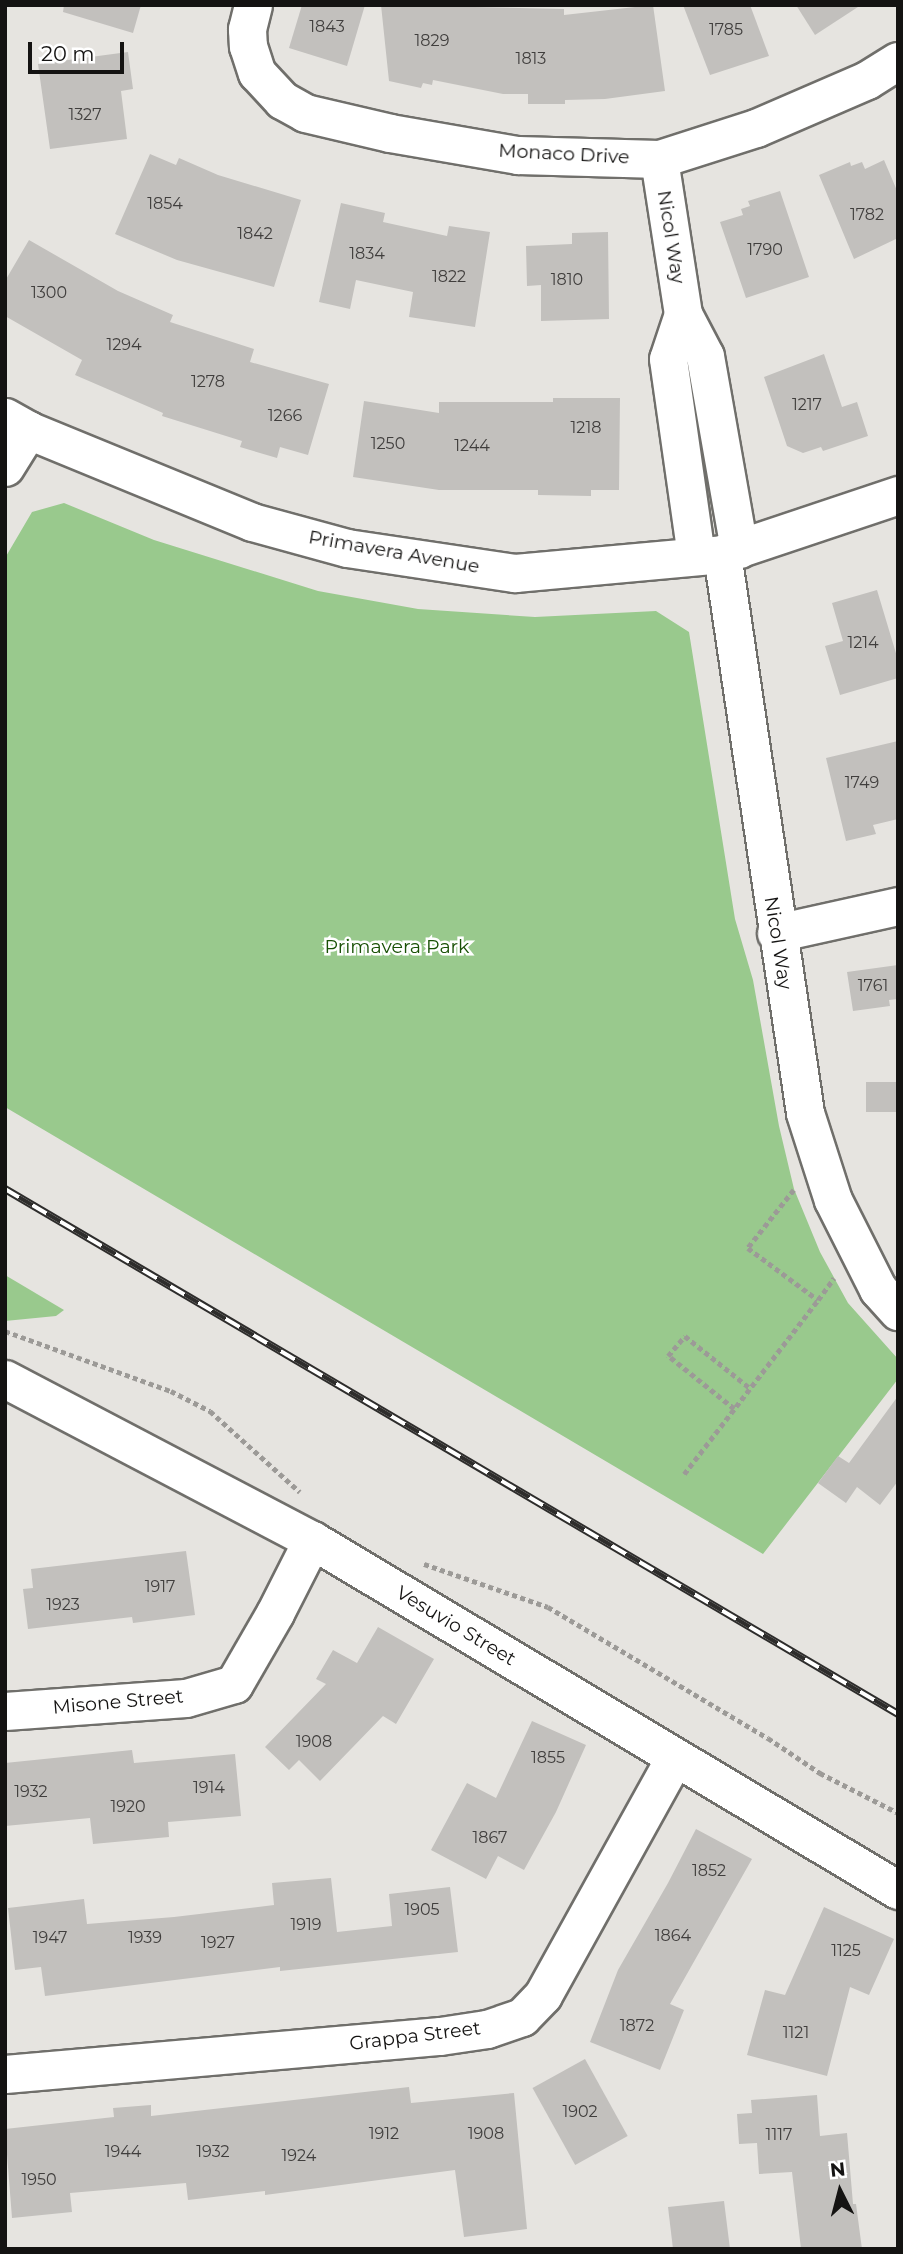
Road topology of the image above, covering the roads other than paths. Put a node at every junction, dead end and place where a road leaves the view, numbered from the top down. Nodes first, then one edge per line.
1 (253, 5) edge
2 (898, 61) edge
3 (659, 159) junction
4 (16, 423) edge
5 (5, 467) edge
6 (898, 495) edge
7 (719, 553) junction
8 (898, 906) edge
9 (776, 933) junction
10 (898, 1311) edge
11 (5, 1379) edge
12 (312, 1540) junction
13 (5, 1711) edge
14 (675, 1756) junction
15 (898, 1891) edge
16 (5, 2074) edge

1 - 3 street, Monaco Drive
2 - 3 street, Monaco Drive
3 - 7 street, Nicol Way
4 - 5 street
4 - 7 street, Primavera Avenue
6 - 7 street, Primavera Avenue
7 - 9 street, Nicol Way
8 - 9 street
9 - 10 street, Nicol Way
11 - 12 street, Vesuvio Street
12 - 13 street, Misone Street
12 - 14 street, Vesuvio Street
14 - 15 street, Vesuvio Street
14 - 16 street, Grappa Street

